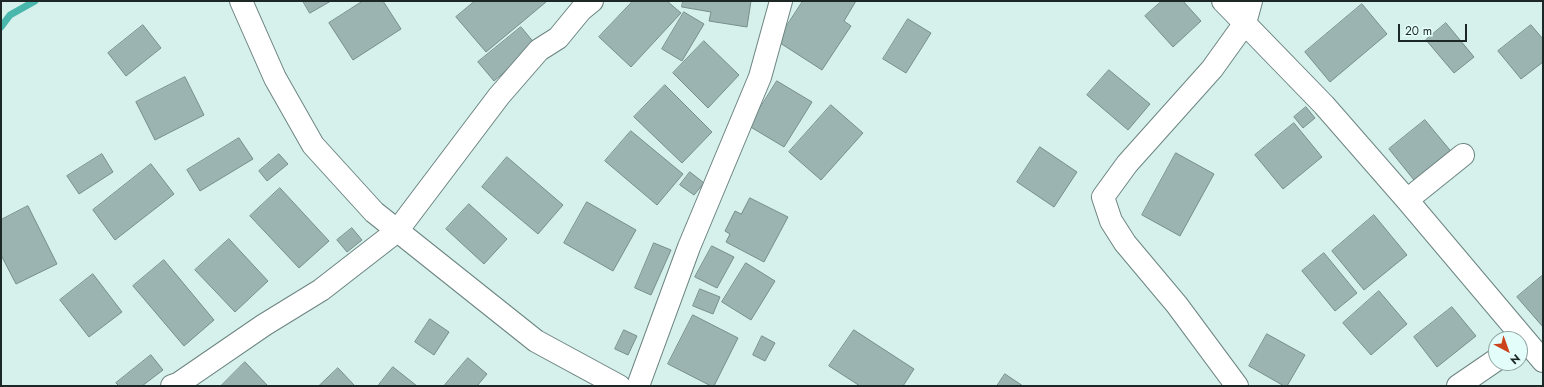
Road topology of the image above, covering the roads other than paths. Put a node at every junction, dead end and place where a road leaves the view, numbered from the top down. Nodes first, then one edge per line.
1 (241, 1) edge
2 (592, 1) edge
3 (781, 1) edge
4 (1223, 1) edge
5 (1250, 1) edge
6 (1245, 23) junction
7 (1463, 155) dead end
8 (1407, 200) junction
9 (397, 231) junction
10 (1515, 331) edge
11 (1528, 346) edge
12 (1543, 361) edge
13 (1488, 365) edge
14 (172, 386) edge
15 (619, 386) edge
16 (638, 386) edge
17 (1237, 386) edge
18 (1458, 386) edge

1 - 9 street
2 - 9 street
3 - 16 street
4 - 6 street
5 - 6 street
6 - 8 street
6 - 17 street
7 - 8 street
8 - 10 street
9 - 14 street
9 - 15 street
11 - 12 street
13 - 18 street

